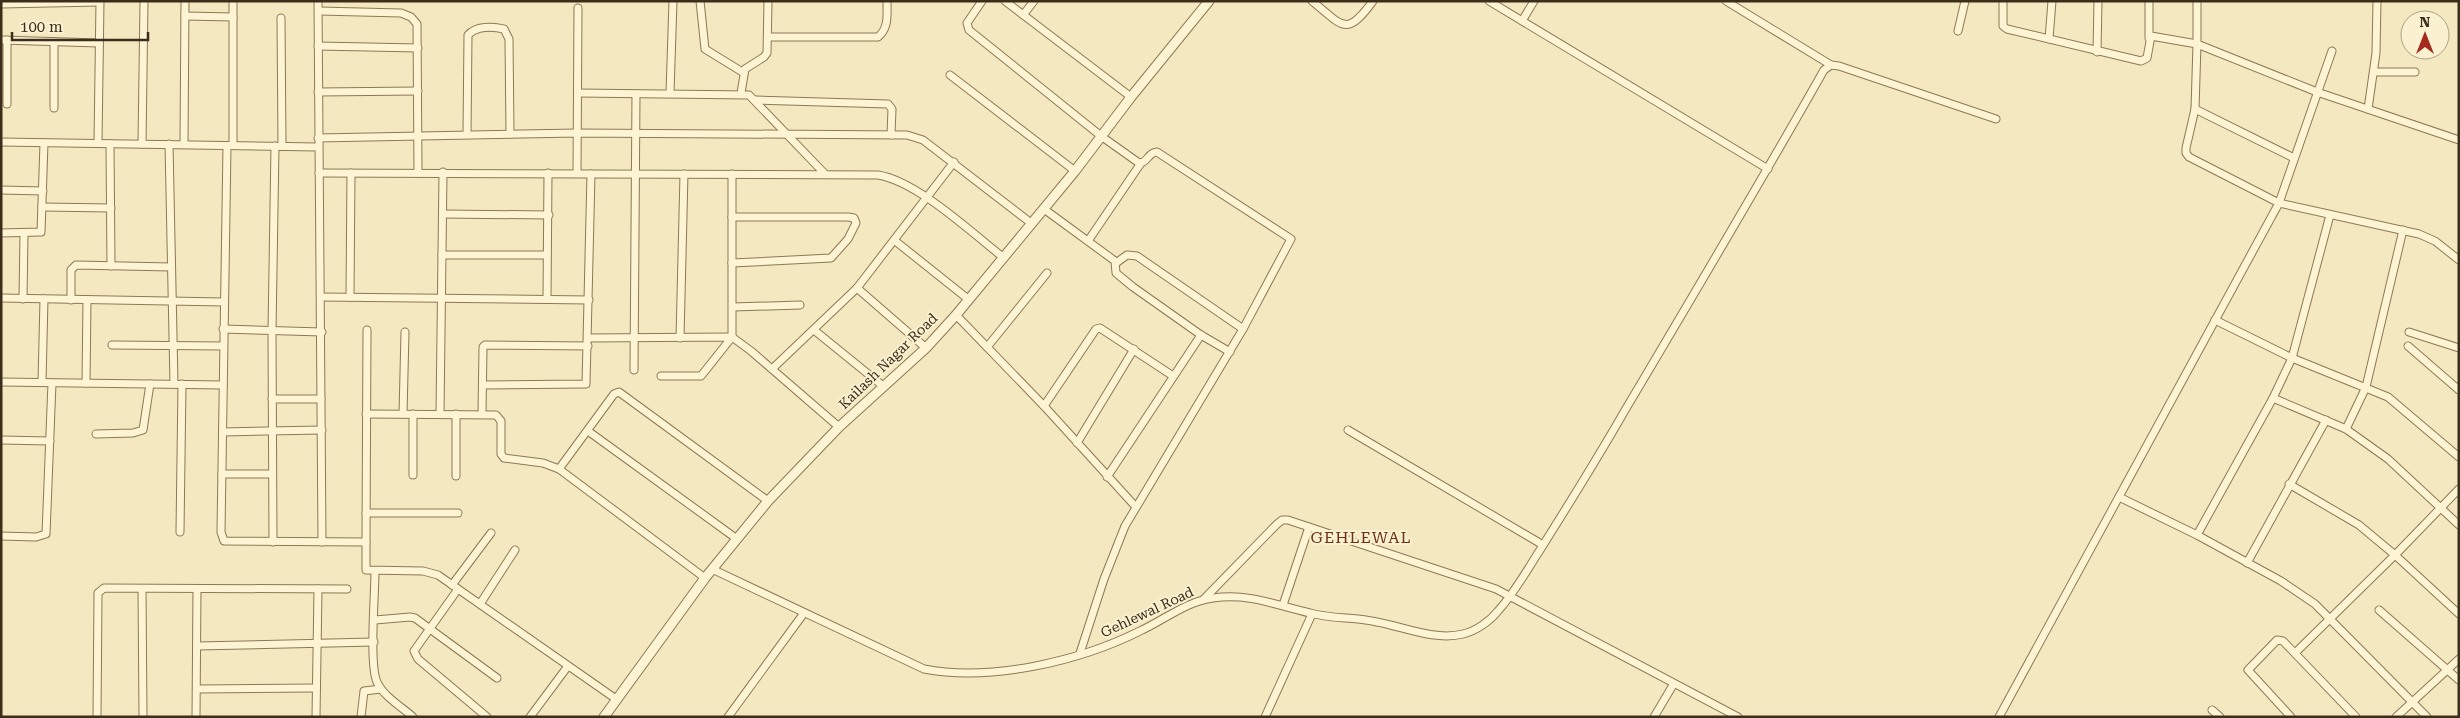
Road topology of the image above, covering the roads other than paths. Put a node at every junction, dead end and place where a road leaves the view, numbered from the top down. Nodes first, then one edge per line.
1 (144, 1) edge
2 (185, 1) edge
3 (233, 1) edge
4 (318, 1) edge
5 (673, 1) edge
6 (700, 1) edge
7 (768, 1) edge
8 (887, 1) edge
9 (982, 1) edge
10 (1005, 1) edge
11 (1034, 1) edge
12 (1209, 1) edge
13 (1312, 1) edge
14 (1373, 1) edge
15 (1489, 1) edge
16 (1534, 1) edge
17 (1726, 1) edge
18 (1965, 1) edge
19 (2002, 1) edge
20 (2052, 1) edge
21 (2098, 1) edge
22 (2149, 1) edge
23 (2197, 1) edge
24 (2377, 1) edge
25 (99, 2) edge
26 (5, 3) edge
27 (578, 8) dead end
28 (319, 11) junction
29 (1023, 15) junction
30 (184, 16) junction
31 (233, 17) junction
32 (281, 18) dead end
33 (1522, 21) junction
34 (1958, 31) dead end
35 (768, 37) junction
36 (2149, 38) junction
37 (2049, 39) junction
38 (4, 40) edge
39 (54, 42) junction
40 (99, 43) junction
41 (2198, 44) junction
42 (318, 46) junction
43 (418, 48) junction
44 (2332, 51) dead end
45 (2097, 52) junction
46 (1831, 65) junction
47 (2374, 72) junction
48 (2415, 72) dead end
49 (744, 73) junction
50 (950, 75) dead end
51 (418, 91) junction
52 (318, 92) junction
53 (2317, 92) junction
54 (578, 93) junction
55 (670, 93) junction
56 (741, 93) junction
57 (636, 94) junction
58 (1131, 97) junction
59 (756, 100) junction
60 (8, 104) dead end
61 (54, 108) dead end
62 (2195, 109) junction
63 (2368, 109) junction
64 (1996, 119) dead end
65 (577, 133) junction
66 (784, 133) junction
67 (467, 134) junction
68 (510, 134) junction
69 (636, 134) junction
70 (891, 135) junction
71 (418, 136) junction
72 (1101, 136) junction
73 (318, 138) junction
74 (2459, 140) edge
75 (1, 142) edge
76 (44, 142) junction
77 (98, 143) junction
78 (110, 144) junction
79 (142, 144) junction
80 (169, 144) junction
81 (184, 144) junction
82 (230, 146) junction
83 (278, 146) junction
84 (318, 147) junction
85 (2294, 158) junction
86 (954, 162) junction
87 (1141, 163) junction
88 (1768, 169) junction
89 (319, 172) junction
90 (418, 172) junction
91 (443, 172) junction
92 (1075, 172) junction
93 (351, 173) junction
94 (548, 173) junction
95 (578, 173) junction
96 (591, 174) junction
97 (635, 174) junction
98 (684, 174) junction
99 (732, 174) junction
100 (825, 174) junction
101 (1, 190) edge
102 (43, 191) junction
103 (926, 198) junction
104 (2279, 203) junction
105 (42, 207) junction
106 (111, 208) junction
107 (1044, 209) junction
108 (443, 214) junction
109 (549, 215) junction
110 (2330, 215) junction
111 (732, 217) junction
112 (1031, 224) junction
113 (2403, 230) junction
114 (1, 233) edge
115 (24, 233) junction
116 (894, 240) junction
117 (1088, 241) junction
118 (442, 255) junction
119 (547, 255) junction
120 (1004, 258) junction
121 (2459, 260) edge
122 (732, 263) junction
123 (1116, 263) junction
124 (111, 266) junction
125 (171, 267) junction
126 (1047, 273) dead end
127 (857, 288) junction
128 (322, 297) junction
129 (350, 297) junction
130 (1, 298) edge
131 (23, 299) junction
132 (44, 299) junction
133 (442, 299) junction
134 (548, 299) junction
135 (968, 299) junction
136 (71, 300) junction
137 (87, 300) junction
138 (589, 300) junction
139 (172, 302) junction
140 (224, 302) junction
141 (800, 305) dead end
142 (733, 307) junction
143 (956, 315) junction
144 (2215, 320) junction
145 (223, 330) junction
146 (367, 330) dead end
147 (814, 330) junction
148 (1244, 330) junction
149 (272, 331) junction
150 (322, 332) junction
151 (405, 332) dead end
152 (2410, 332) dead end
153 (1201, 335) junction
154 (732, 337) junction
155 (635, 338) junction
156 (680, 338) junction
157 (588, 342) junction
158 (112, 345) dead end
159 (173, 345) junction
160 (223, 346) junction
161 (988, 346) junction
162 (2408, 346) dead end
163 (926, 348) junction
164 (2459, 348) edge
165 (1134, 349) junction
166 (1230, 352) junction
167 (2292, 358) junction
168 (772, 369) junction
169 (634, 370) dead end
170 (661, 376) dead end
171 (1173, 376) junction
172 (1, 382) edge
173 (42, 382) junction
174 (52, 382) junction
175 (86, 383) junction
176 (150, 384) junction
177 (174, 384) junction
178 (182, 384) junction
179 (223, 385) junction
180 (483, 385) junction
181 (883, 386) junction
182 (2366, 387) junction
183 (2459, 390) edge
184 (2273, 398) junction
185 (272, 399) junction
186 (321, 399) junction
187 (1044, 406) junction
188 (482, 413) junction
189 (366, 414) junction
190 (403, 414) junction
191 (413, 414) junction
192 (440, 414) junction
193 (456, 414) junction
194 (2326, 420) junction
195 (839, 427) junction
196 (2346, 429) junction
197 (272, 430) junction
198 (322, 430) junction
199 (1348, 430) dead end
200 (588, 431) junction
201 (223, 432) junction
202 (96, 434) dead end
203 (1, 440) edge
204 (50, 441) junction
205 (1077, 443) junction
206 (2459, 457) edge
207 (559, 469) junction
208 (222, 474) junction
209 (272, 474) junction
210 (413, 475) dead end
211 (456, 476) dead end
212 (1107, 477) junction
213 (2289, 484) junction
214 (2459, 489) edge
215 (2119, 497) junction
216 (768, 502) junction
217 (1135, 506) junction
218 (2440, 508) junction
219 (366, 513) junction
220 (458, 513) dead end
221 (2459, 524) edge
222 (1309, 527) junction
223 (180, 532) dead end
224 (490, 533) dead end
225 (2196, 535) junction
226 (1, 536) edge
227 (737, 538) junction
228 (273, 542) junction
229 (322, 542) junction
230 (366, 542) junction
231 (1543, 545) junction
232 (515, 550) dead end
233 (2396, 555) junction
234 (2247, 563) junction
235 (712, 569) junction
236 (375, 571) junction
237 (705, 578) junction
238 (455, 587) junction
239 (142, 589) junction
240 (197, 589) junction
241 (318, 589) junction
242 (347, 589) dead end
243 (1510, 597) junction
244 (1202, 601) junction
245 (480, 604) junction
246 (1283, 605) junction
247 (2379, 610) dead end
248 (804, 613) junction
249 (1312, 614) junction
250 (2459, 614) edge
251 (2330, 618) junction
252 (375, 620) junction
253 (430, 628) junction
254 (374, 642) junction
255 (317, 644) junction
256 (197, 646) junction
257 (1080, 653) junction
258 (2294, 653) junction
259 (2459, 659) edge
260 (568, 666) junction
261 (2447, 670) junction
262 (497, 678) dead end
263 (2459, 680) edge
264 (1673, 685) junction
265 (316, 688) junction
266 (197, 689) junction
267 (381, 689) junction
268 (616, 699) junction
269 (2412, 702) junction
270 (2212, 710) dead end
271 (97, 717) edge
272 (143, 717) edge
273 (196, 717) edge
274 (316, 717) edge
275 (361, 717) edge
276 (413, 717) edge
277 (487, 717) edge
278 (530, 717) edge
279 (604, 717) edge
280 (728, 717) edge
281 (1265, 717) edge
282 (1654, 717) edge
283 (1738, 717) edge
284 (1999, 717) edge
285 (2220, 717) edge
286 (2291, 717) edge
287 (2356, 717) edge
288 (2396, 717) edge
289 (2428, 717) edge

1 - 79 street
2 - 30 street
3 - 31 street
4 - 28 street
5 - 55 street
6 - 49 street
7 - 35 street
8 - 35 street
9 - 72 street
10 - 29 street
11 - 29 street
12 - 58 street, Kailash Nagar Road
13 - 14 street
15 - 33 street
16 - 33 street
17 - 46 street
18 - 34 street
19 - 37 street
20 - 37 street
21 - 45 street
22 - 36 street
23 - 41 street
24 - 47 street
25 - 26 street
25 - 40 street
27 - 54 street
28 - 42 street
28 - 43 street
29 - 58 street
30 - 31 street
30 - 81 street
31 - 82 street
32 - 83 street
33 - 88 street
35 - 49 street
36 - 41 street
36 - 45 street
37 - 45 street
38 - 39 street
38 - 60 street
39 - 40 street
39 - 61 street
40 - 77 street
41 - 53 street
41 - 62 street
42 - 43 street
42 - 52 street
43 - 51 street
44 - 53 street
46 - 64 street
46 - 88 street, Gehlewal Road
47 - 48 street
47 - 63 street
49 - 56 street
50 - 92 street
51 - 52 street
51 - 71 street
52 - 73 street
53 - 63 street
53 - 85 street
54 - 57 street
54 - 65 street
55 - 56 street
55 - 57 street
56 - 59 street
57 - 69 street
58 - 72 street, Kailash Nagar Road
59 - 66 street
59 - 70 street
62 - 85 street
62 - 104 street
63 - 74 street
65 - 68 street
65 - 69 street
65 - 95 street
66 - 69 street
66 - 70 street
66 - 100 street
67 - 68 street
67 - 68 street
67 - 71 street
69 - 97 street
70 - 86 street
71 - 73 street
71 - 90 street
72 - 87 street
72 - 92 street, Kailash Nagar Road
73 - 84 street
75 - 76 street
76 - 77 street
76 - 102 street
77 - 78 street
78 - 79 street
78 - 106 street
79 - 80 street
80 - 81 street
80 - 125 street
81 - 82 street
82 - 83 street
82 - 140 street
83 - 84 street
83 - 149 street
84 - 89 street
85 - 104 street
86 - 103 street
86 - 112 street
87 - 117 street
87 - 148 street
88 - 231 street, Gehlewal Road
89 - 93 street
89 - 128 street
90 - 91 street
90 - 93 street
91 - 94 street
91 - 108 street
92 - 107 street, Kailash Nagar Road
93 - 129 street
94 - 95 street
94 - 109 street
95 - 96 street
96 - 97 street
96 - 138 street
97 - 98 street
97 - 155 street
98 - 99 street
98 - 156 street
99 - 100 street
99 - 111 street
100 - 103 street
101 - 102 street
102 - 105 street
103 - 116 street
103 - 120 street
104 - 110 street
104 - 144 street
105 - 106 street
105 - 115 street
106 - 124 street
107 - 112 street, Kailash Nagar Road
107 - 117 street
108 - 109 street
108 - 118 street
109 - 119 street
110 - 113 street
110 - 167 street
111 - 122 street
111 - 122 street
112 - 120 street, Kailash Nagar Road
113 - 121 street
113 - 182 street
114 - 115 street
115 - 131 street
116 - 127 street
116 - 135 street
117 - 123 street
118 - 119 street
118 - 133 street
119 - 134 street
120 - 135 street, Kailash Nagar Road
122 - 142 street
123 - 148 street
123 - 153 street
124 - 125 street
124 - 136 street
125 - 139 street
126 - 161 street
127 - 147 street
127 - 163 street
128 - 129 street
128 - 150 street
129 - 133 street
130 - 131 street
131 - 132 street
132 - 136 street
132 - 173 street
133 - 134 street
133 - 192 street
134 - 138 street
135 - 143 street, Kailash Nagar Road
136 - 137 street
137 - 139 street
137 - 175 street
138 - 157 street
139 - 140 street
139 - 159 street
140 - 145 street
141 - 142 street
142 - 154 street
143 - 161 street
143 - 163 street, Kailash Nagar Road
144 - 167 street
144 - 215 street
145 - 149 street
145 - 160 street
146 - 189 street
147 - 168 street
147 - 181 street
148 - 166 street
149 - 150 street
149 - 185 street
150 - 186 street
151 - 190 street
152 - 164 street
153 - 166 street
153 - 171 street
154 - 156 street
154 - 168 street
154 - 170 street
155 - 156 street
155 - 157 street
155 - 169 street
157 - 180 street
157 - 180 street
158 - 159 street
159 - 160 street
159 - 177 street
160 - 179 street
161 - 187 street
162 - 183 street
163 - 181 street, Kailash Nagar Road
165 - 171 street
165 - 187 street
165 - 205 street
166 - 217 street
167 - 182 street
167 - 184 street
168 - 195 street
171 - 212 street
172 - 173 street
173 - 174 street
174 - 175 street
174 - 204 street
175 - 176 street
176 - 177 street
176 - 202 street
177 - 178 street
178 - 179 street
178 - 223 street
179 - 201 street
180 - 188 street
181 - 195 street, Kailash Nagar Road
182 - 196 street
182 - 206 street
184 - 194 street
184 - 225 street
185 - 186 street
185 - 197 street
186 - 198 street
187 - 205 street
188 - 193 street
188 - 207 street
189 - 190 street
189 - 219 street
190 - 191 street
191 - 192 street
191 - 210 street
192 - 193 street
193 - 211 street
194 - 196 street
194 - 213 street
195 - 216 street, Kailash Nagar Road
196 - 218 street
197 - 198 street
197 - 201 street
197 - 209 street
198 - 229 street
199 - 231 street
200 - 207 street
200 - 216 street
200 - 227 street
201 - 208 street
203 - 204 street
204 - 226 street
205 - 212 street
207 - 237 street
208 - 209 street
208 - 228 street
209 - 228 street
212 - 217 street
213 - 233 street
213 - 234 street
214 - 218 street
215 - 225 street
215 - 284 street
216 - 227 street, Kailash Nagar Road
217 - 257 street
218 - 221 street
218 - 233 street
219 - 220 street
219 - 230 street
222 - 243 street
222 - 244 street
222 - 246 street
224 - 238 street
225 - 234 street
227 - 235 street, Kailash Nagar Road
228 - 229 street
229 - 230 street
230 - 236 street
231 - 243 street, Gehlewal Road
232 - 245 street
233 - 250 street
233 - 251 street
234 - 251 street
235 - 237 street, Kailash Nagar Road
235 - 248 street, Gehlewal Road
236 - 238 street
236 - 252 street
237 - 268 street, Kailash Nagar Road
238 - 245 street
238 - 253 street
239 - 240 street
239 - 271 street
239 - 272 street
240 - 241 street
240 - 256 street
241 - 242 street
241 - 255 street
243 - 249 street, Gehlewal Road
243 - 264 street
244 - 246 street, Gehlewal Road
244 - 257 street, Gehlewal Road
245 - 260 street
246 - 249 street, Gehlewal Road
247 - 261 street
248 - 257 street, Gehlewal Road
248 - 280 street
249 - 281 street
251 - 258 street
251 - 269 street
252 - 253 street
252 - 254 street
253 - 262 street
253 - 277 street
254 - 255 street
254 - 267 street
255 - 256 street
255 - 265 street
256 - 266 street
258 - 286 street
258 - 287 street
259 - 261 street
260 - 268 street
260 - 278 street
261 - 263 street
261 - 269 street
264 - 282 street
264 - 283 street
265 - 266 street
265 - 274 street
266 - 273 street
267 - 275 street
267 - 276 street
268 - 279 street, Kailash Nagar Road
269 - 288 street
269 - 289 street
270 - 285 street

